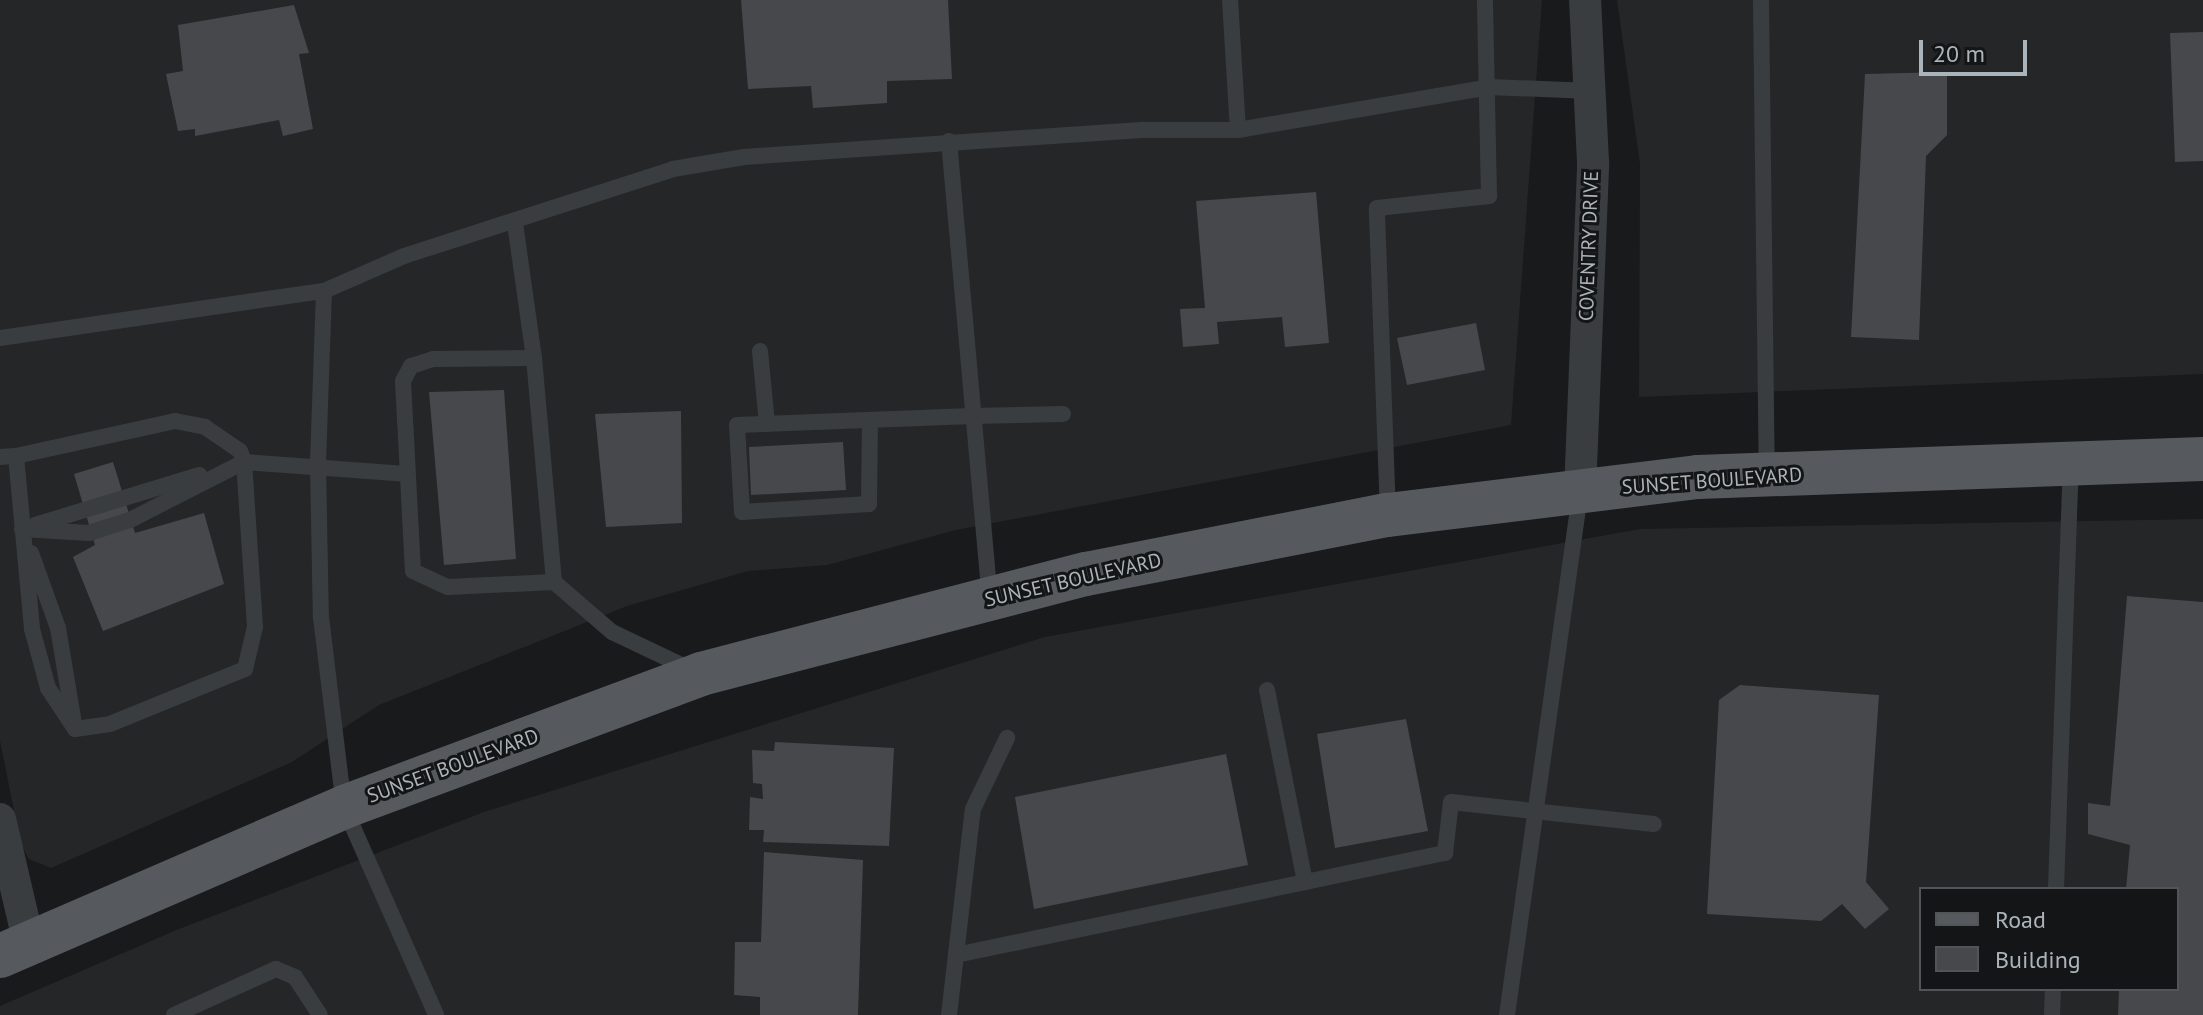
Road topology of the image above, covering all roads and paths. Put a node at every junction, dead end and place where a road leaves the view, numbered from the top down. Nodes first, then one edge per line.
1 (1230, 0) edge
2 (1485, 0) edge
3 (1585, 0) edge
4 (1761, 0) edge
5 (1489, 87) junction
6 (1591, 91) junction
7 (1238, 130) junction
8 (949, 141) junction
9 (515, 223) junction
10 (324, 291) junction
11 (0, 338) edge
12 (760, 351) dead end
13 (534, 358) junction
14 (1063, 414) dead end
15 (973, 416) junction
16 (870, 420) junction
17 (767, 424) junction
18 (8, 456) edge
19 (2203, 459) edge
20 (244, 462) junction
21 (2071, 464) junction
22 (318, 467) junction
23 (406, 474) junction
24 (1767, 475) junction
25 (1580, 492) junction
26 (1388, 515) junction
27 (22, 529) junction
28 (554, 582) junction
29 (991, 598) junction
30 (701, 674) junction
31 (1267, 690) dead end
32 (75, 729) junction
33 (1007, 738) dead end
34 (344, 807) junction
35 (1535, 813) junction
36 (0, 819) edge
37 (1654, 824) dead end
38 (1305, 882) junction
39 (2056, 887) edge
40 (15, 950) edge
41 (956, 955) junction
42 (2053, 991) edge
43 (174, 1015) edge
44 (320, 1015) edge
45 (436, 1015) edge
46 (949, 1015) edge
47 (1507, 1015) edge
48 (2052, 1015) edge

1 - 7 lane
2 - 5 lane
3 - 6 street, COVENTRY DRIVE
4 - 24 lane
5 - 6 lane
5 - 7 lane
5 - 26 lane
6 - 25 street, COVENTRY DRIVE
7 - 8 lane
8 - 9 lane
8 - 15 lane
9 - 10 lane
9 - 13 lane
10 - 11 lane
10 - 22 lane
12 - 17 lane
13 - 23 lane
13 - 28 lane
14 - 15 lane
15 - 16 lane
15 - 29 lane
16 - 17 lane
16 - 17 lane
18 - 20 lane
18 - 27 lane
19 - 21 main road, SUNSET BOULEVARD
20 - 22 lane
20 - 27 lane
20 - 27 lane
20 - 32 lane
21 - 24 main road, SUNSET BOULEVARD
21 - 39 lane
22 - 23 lane
22 - 34 lane
23 - 28 lane
24 - 25 main road, SUNSET BOULEVARD
25 - 26 main road, SUNSET BOULEVARD
25 - 35 lane
26 - 29 main road, SUNSET BOULEVARD
27 - 32 lane
27 - 32 lane
28 - 30 lane
29 - 30 main road, SUNSET BOULEVARD
30 - 34 main road, SUNSET BOULEVARD
31 - 38 lane
33 - 41 lane
34 - 40 main road, SUNSET BOULEVARD
34 - 45 lane
35 - 37 lane
35 - 38 lane
35 - 47 lane
36 - 40 street
38 - 41 lane
41 - 46 lane
42 - 48 lane
43 - 44 lane

